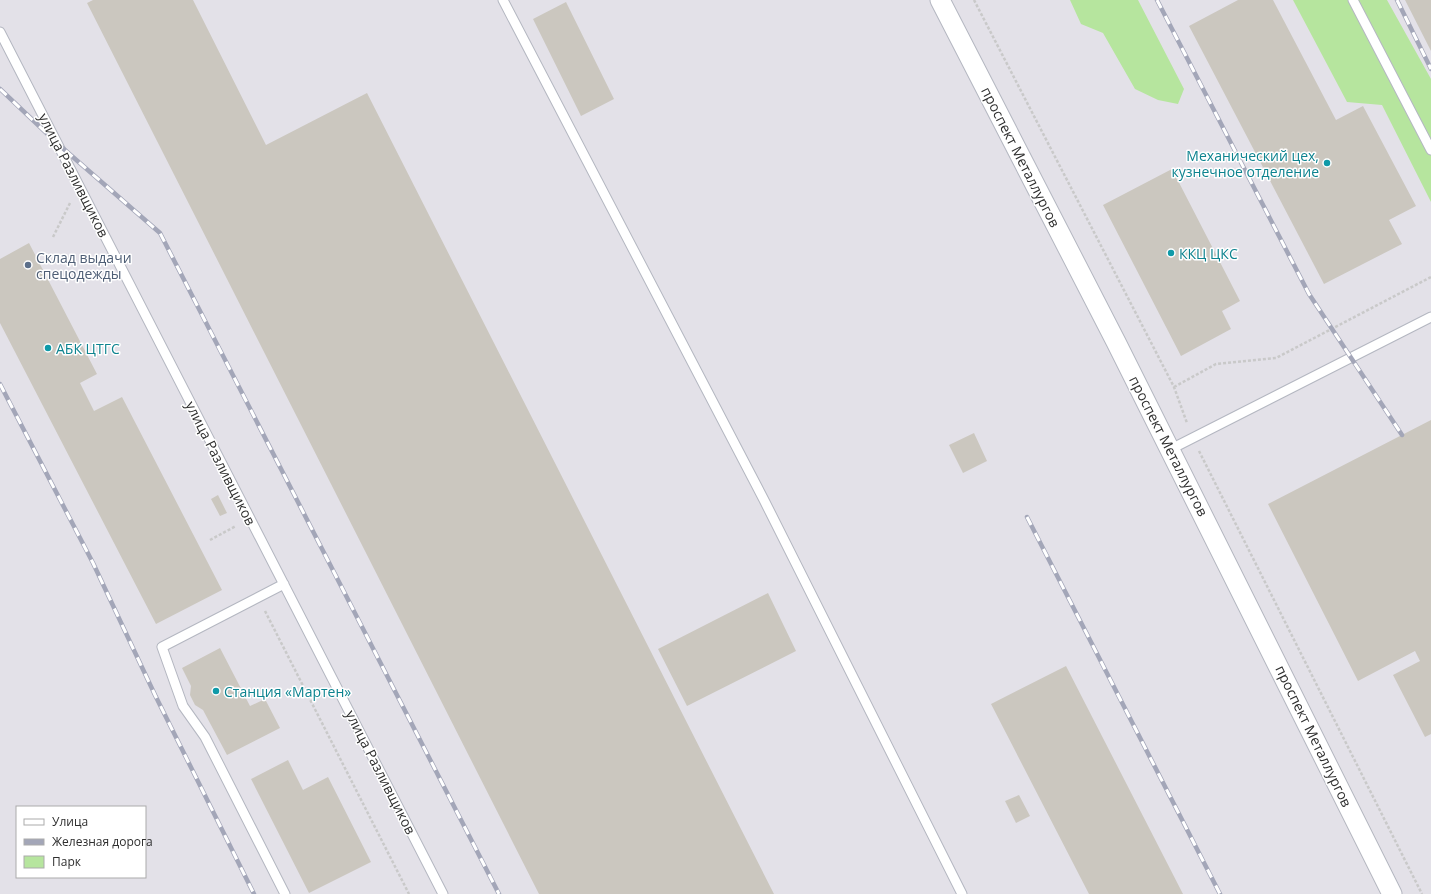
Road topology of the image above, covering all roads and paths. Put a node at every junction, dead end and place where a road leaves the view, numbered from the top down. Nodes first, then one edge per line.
1 (503, 0) edge
2 (940, 0) edge
3 (1353, 0) edge
4 (0, 32) edge
5 (1431, 150) edge
6 (79, 184) junction
7 (53, 237) dead end
8 (1431, 277) edge
9 (1431, 317) edge
10 (1174, 387) dead end
11 (1171, 449) junction
12 (250, 519) junction
13 (210, 540) dead end
14 (284, 584) junction
15 (258, 598) junction
16 (285, 894) edge
17 (409, 894) edge
18 (443, 894) edge
19 (962, 894) edge
20 (1392, 894) edge

1 - 19 lane
2 - 11 street, проспект Металлургов
3 - 5 lane
4 - 6 lane, улица Разливщиков
6 - 7 path
6 - 12 lane, улица Разливщиков
8 - 10 path
9 - 11 lane
11 - 20 street, проспект Металлургов
12 - 13 path
12 - 14 lane, улица Разливщиков
14 - 15 lane
14 - 18 lane, улица Разливщиков
15 - 16 lane
15 - 17 path

